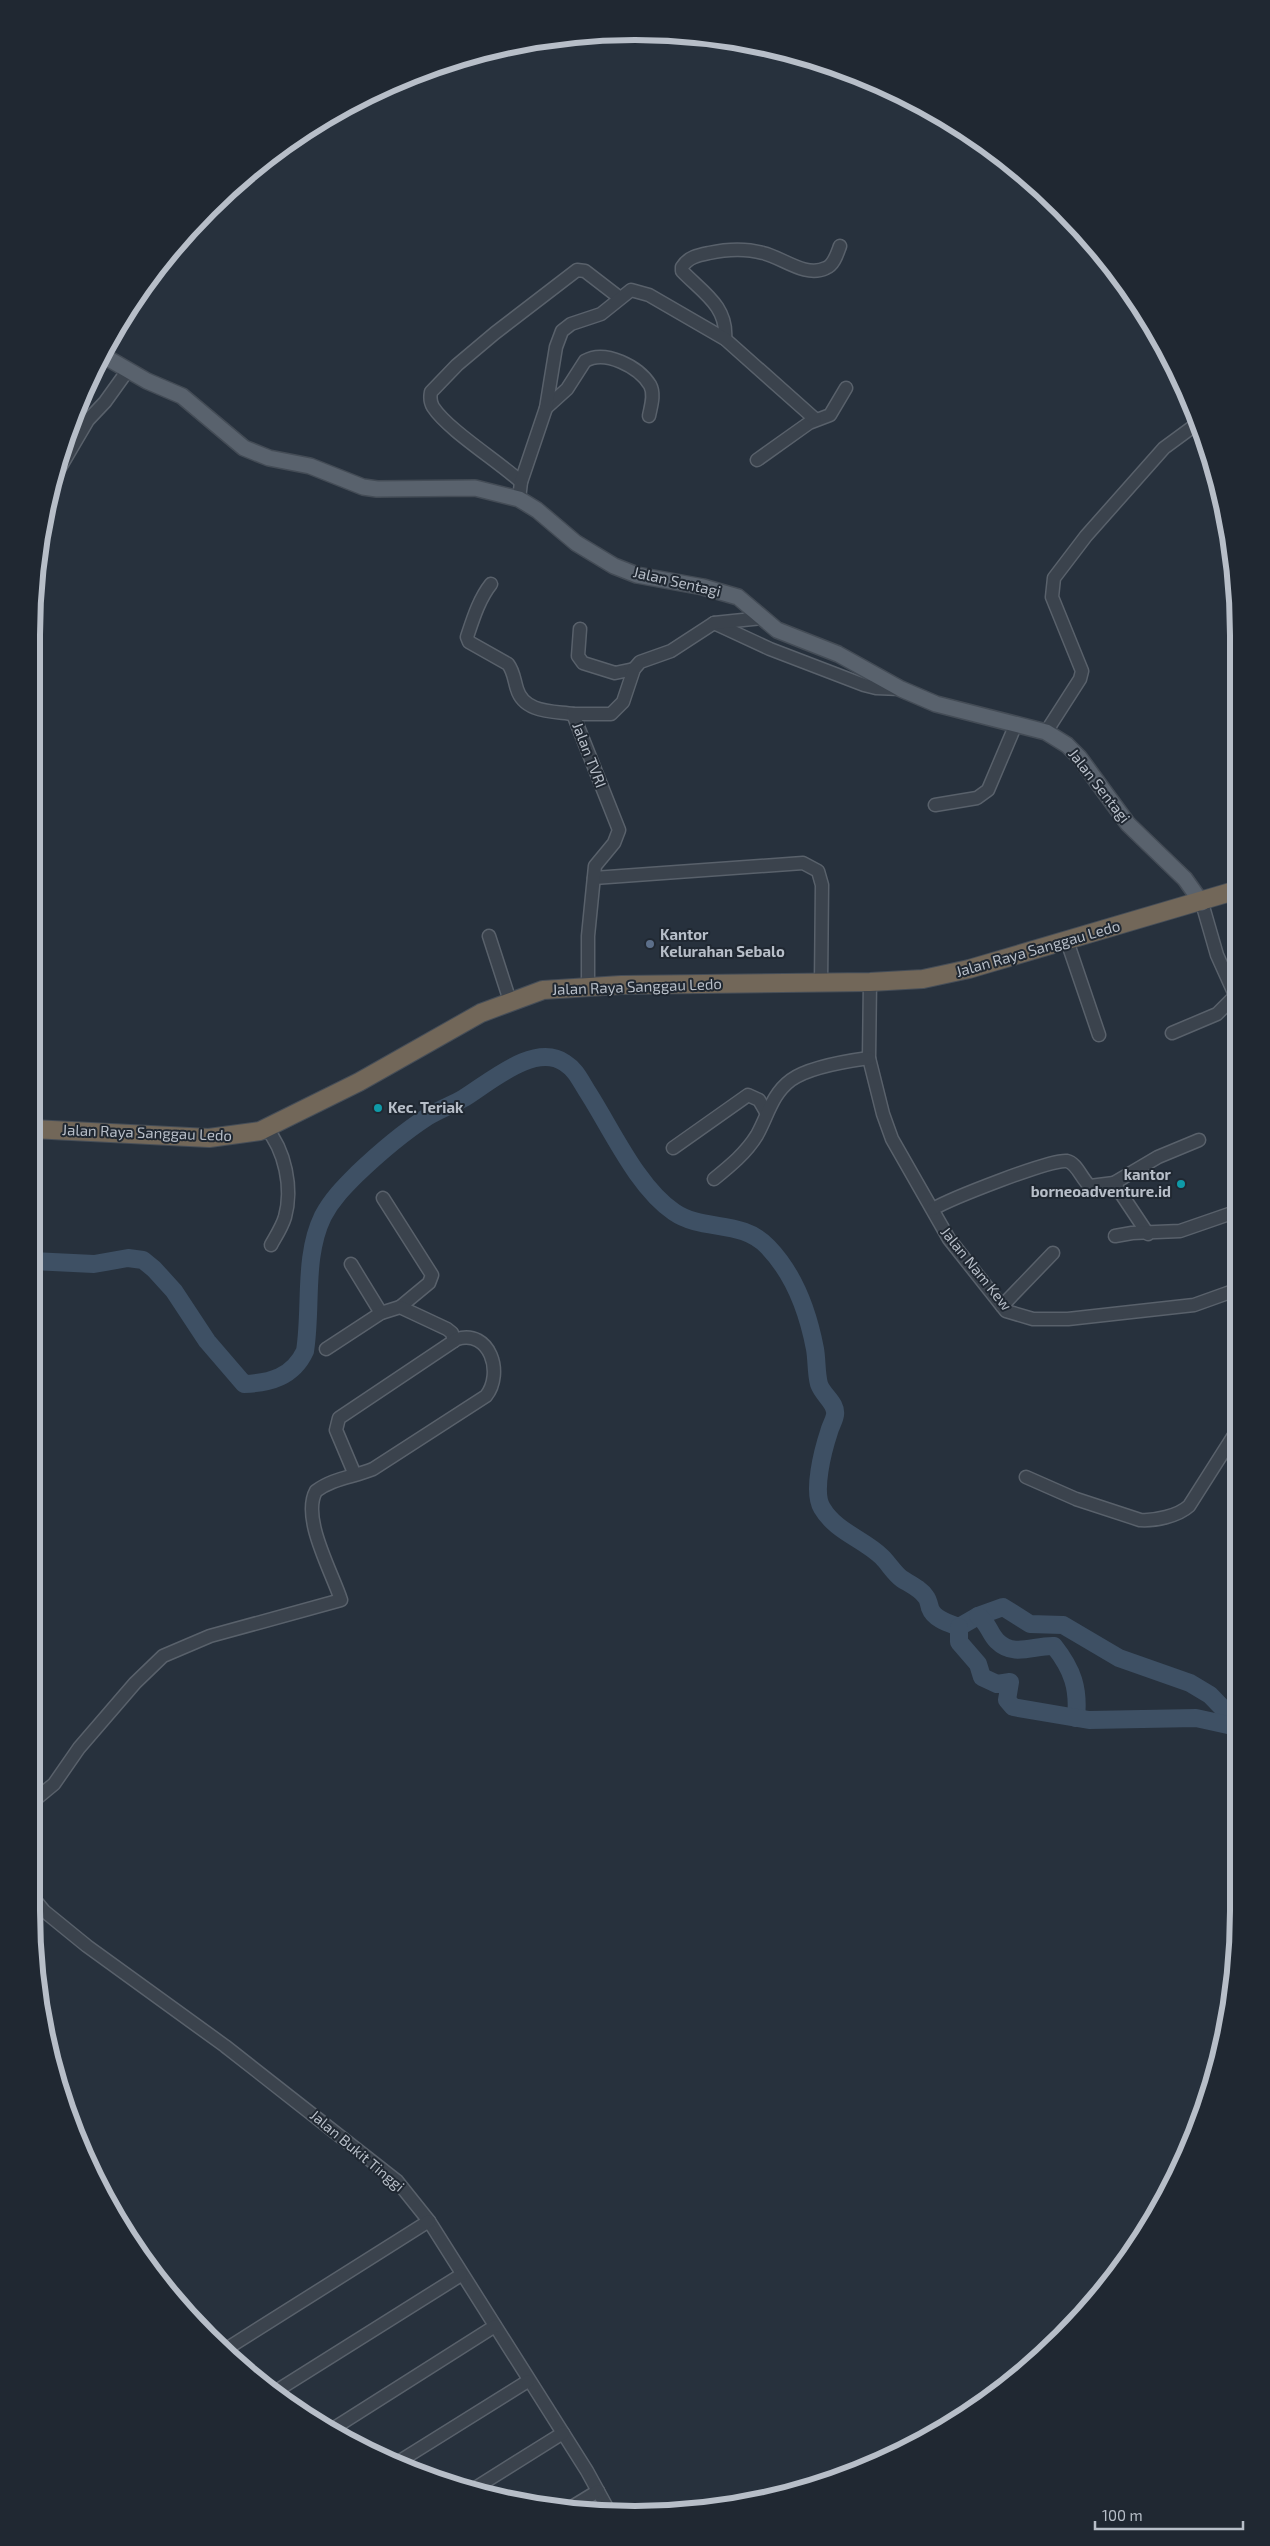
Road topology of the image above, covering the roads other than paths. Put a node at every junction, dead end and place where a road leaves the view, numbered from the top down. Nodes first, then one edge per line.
1 (840, 246) dead end
2 (620, 298) junction
3 (726, 340) junction
4 (108, 359) edge
5 (128, 370) junction
6 (846, 388) dead end
7 (546, 408) junction
8 (649, 416) dead end
9 (815, 420) junction
10 (1192, 427) edge
11 (70, 451) edge
12 (757, 460) dead end
13 (521, 482) junction
14 (519, 499) junction
15 (491, 584) dead end
16 (762, 618) junction
17 (714, 623) junction
18 (580, 629) dead end
19 (634, 668) junction
20 (901, 689) junction
21 (573, 714) junction
22 (1016, 724) junction
23 (1046, 732) junction
24 (935, 805) dead end
25 (594, 878) junction
26 (1230, 892) edge
27 (1202, 902) junction
28 (489, 936) dead end
29 (1067, 941) junction
30 (870, 982) junction
31 (821, 984) junction
32 (1230, 984) edge
33 (588, 986) junction
34 (1230, 1000) edge
35 (510, 1001) junction
36 (1172, 1033) dead end
37 (1099, 1035) dead end
38 (869, 1058) junction
39 (766, 1112) junction
40 (266, 1128) junction
41 (40, 1129) edge
42 (1199, 1140) dead end
43 (673, 1148) dead end
44 (714, 1179) dead end
45 (1114, 1183) junction
46 (383, 1198) dead end
47 (933, 1210) junction
48 (1230, 1214) edge
49 (1148, 1234) junction
50 (1115, 1236) dead end
51 (271, 1245) dead end
52 (1053, 1253) dead end
53 (351, 1264) dead end
54 (1230, 1292) edge
55 (1002, 1306) junction
56 (400, 1307) junction
57 (381, 1313) junction
58 (454, 1341) junction
59 (326, 1349) dead end
60 (1230, 1447) edge
61 (355, 1474) junction
62 (1026, 1477) dead end
63 (40, 1796) edge
64 (40, 1905) edge
65 (429, 2221) junction
66 (461, 2275) junction
67 (494, 2326) junction
68 (231, 2347) edge
69 (528, 2381) junction
70 (280, 2388) edge
71 (337, 2426) edge
72 (563, 2433) junction
73 (403, 2459) edge
74 (479, 2485) edge
75 (598, 2491) junction
76 (578, 2503) edge
77 (606, 2505) edge

1 - 3 street
2 - 3 street
2 - 7 street
2 - 13 street
3 - 9 street
4 - 5 main road, Jalan Sentagi
5 - 11 street
5 - 14 main road, Jalan Sentagi
6 - 9 street
7 - 8 street
7 - 13 street
9 - 12 street
10 - 23 street
13 - 14 street
14 - 16 main road, Jalan Sentagi
15 - 21 street
16 - 17 street
16 - 20 main road, Jalan Sentagi
17 - 19 street
17 - 20 street
18 - 19 street
19 - 21 street, Jalan TVRI
20 - 22 main road, Jalan Sentagi
21 - 25 street, Jalan TVRI
22 - 23 main road, Jalan Sentagi
22 - 24 street
23 - 27 main road, Jalan Sentagi
25 - 31 street
25 - 33 street, Jalan TVRI
26 - 27 highway, Jalan Raya Sanggau Ledo
27 - 29 highway, Jalan Raya Sanggau Ledo
27 - 32 street
28 - 35 street
29 - 30 highway, Jalan Raya Sanggau Ledo
29 - 37 street
30 - 31 highway, Jalan Raya Sanggau Ledo
30 - 38 street, Jalan Nam Kew
31 - 33 highway, Jalan Raya Sanggau Ledo
33 - 35 highway, Jalan Raya Sanggau Ledo
34 - 36 street
35 - 40 highway, Jalan Raya Sanggau Ledo
38 - 39 street
38 - 47 street, Jalan Nam Kew
39 - 43 street
39 - 44 street
40 - 41 highway, Jalan Raya Sanggau Ledo
40 - 51 street
42 - 45 street
45 - 47 street
45 - 49 street
46 - 56 street
47 - 55 street, Jalan Nam Kew
48 - 49 street
49 - 50 street
52 - 55 street
53 - 57 street
54 - 55 street, Jalan Nam Kew
56 - 57 street
56 - 58 street
57 - 59 street
58 - 61 street
58 - 61 street
60 - 62 street
61 - 63 street
64 - 65 street, Jalan Bukit Tinggi
65 - 66 street, Jalan Bukit Tinggi
65 - 68 street
66 - 67 street, Jalan Bukit Tinggi
66 - 70 street
67 - 69 street, Jalan Bukit Tinggi
67 - 71 street
69 - 72 street, Jalan Bukit Tinggi
69 - 73 street
72 - 74 street
72 - 75 street, Jalan Bukit Tinggi
75 - 76 street
75 - 77 street, Jalan Bukit Tinggi

